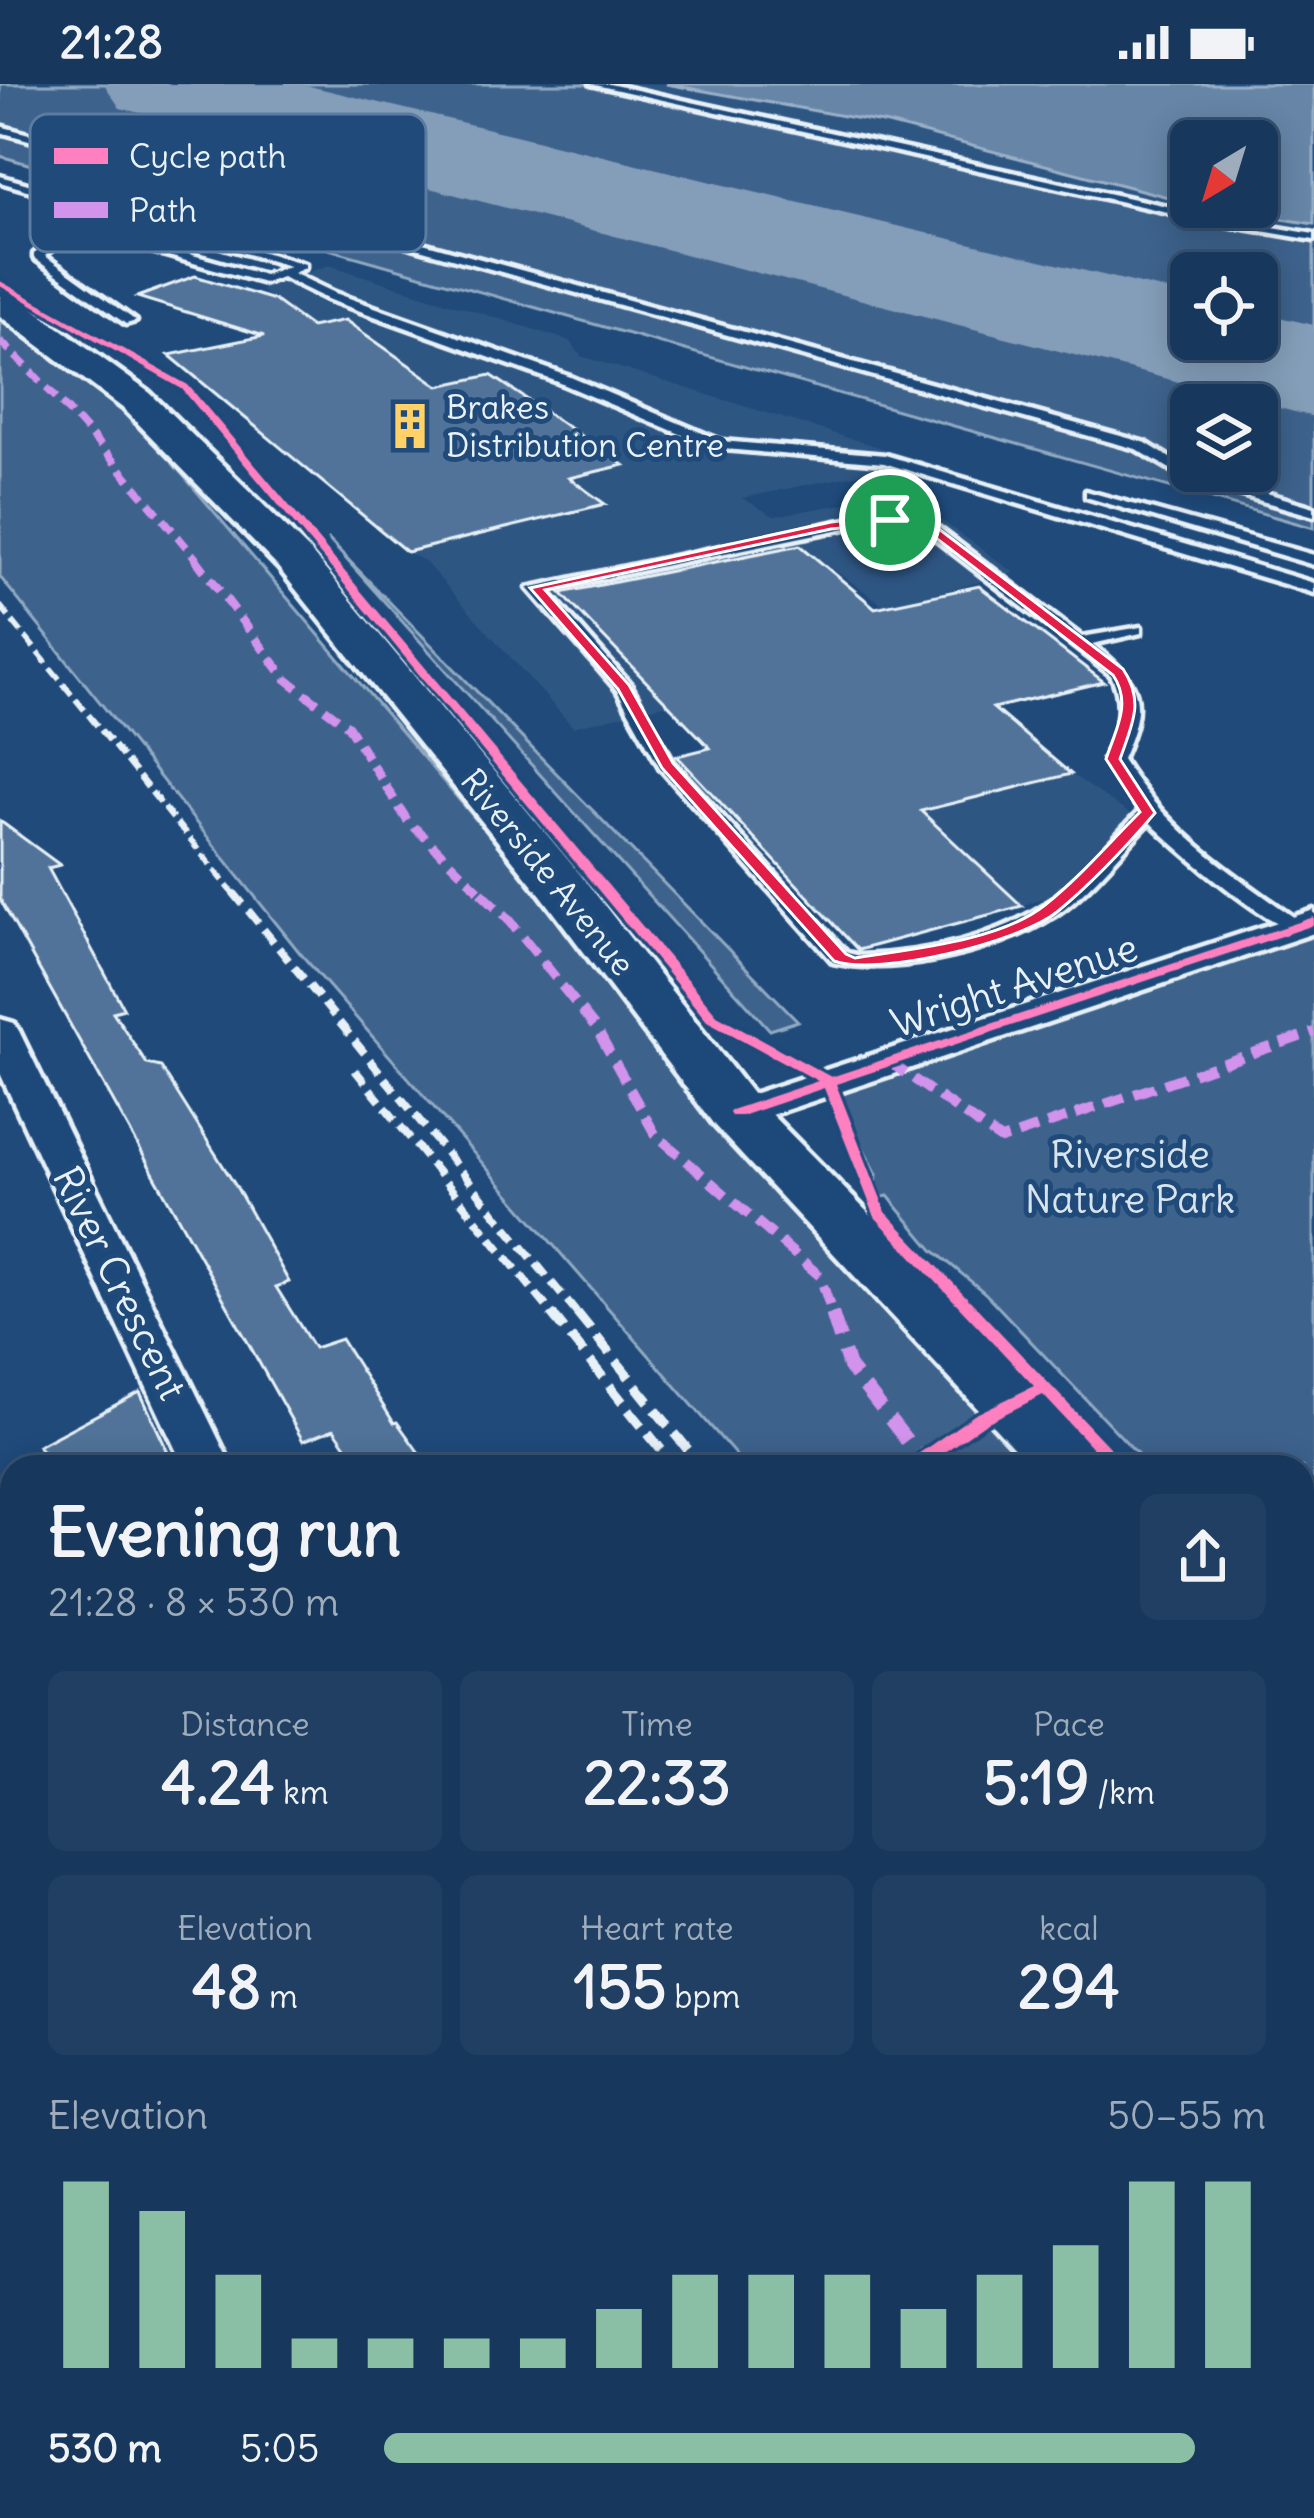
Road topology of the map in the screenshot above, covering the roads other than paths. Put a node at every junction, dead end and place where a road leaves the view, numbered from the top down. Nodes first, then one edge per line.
1 (596, 84) edge
2 (0, 129) edge
3 (30, 137) edge
4 (0, 179) edge
5 (30, 188) edge
6 (1314, 236) edge
7 (426, 247) edge
8 (43, 252) edge
9 (169, 252) edge
10 (253, 252) edge
11 (284, 273) junction
12 (0, 299) edge
13 (130, 321) dead end
14 (1091, 494) dead end
15 (1314, 512) edge
16 (1314, 560) edge
17 (1314, 588) edge
18 (1135, 630) dead end
19 (1081, 642) junction
20 (1148, 813) junction
21 (1305, 924) edge
22 (0, 1033) edge
23 (736, 1113) junction
24 (202, 1455) edge
25 (1064, 1455) edge

1 - 6 lane
2 - 3 lane
4 - 5 lane
7 - 15 lane
8 - 13 lane
9 - 11 lane
10 - 11 lane
11 - 17 lane
12 - 23 main road, Riverside Avenue
14 - 16 lane
18 - 19 lane
19 - 20 lane
19 - 20 lane
20 - 21 lane
21 - 23 street, Wright Avenue
22 - 24 street, River Crescent
23 - 25 main road, Riverside Avenue

